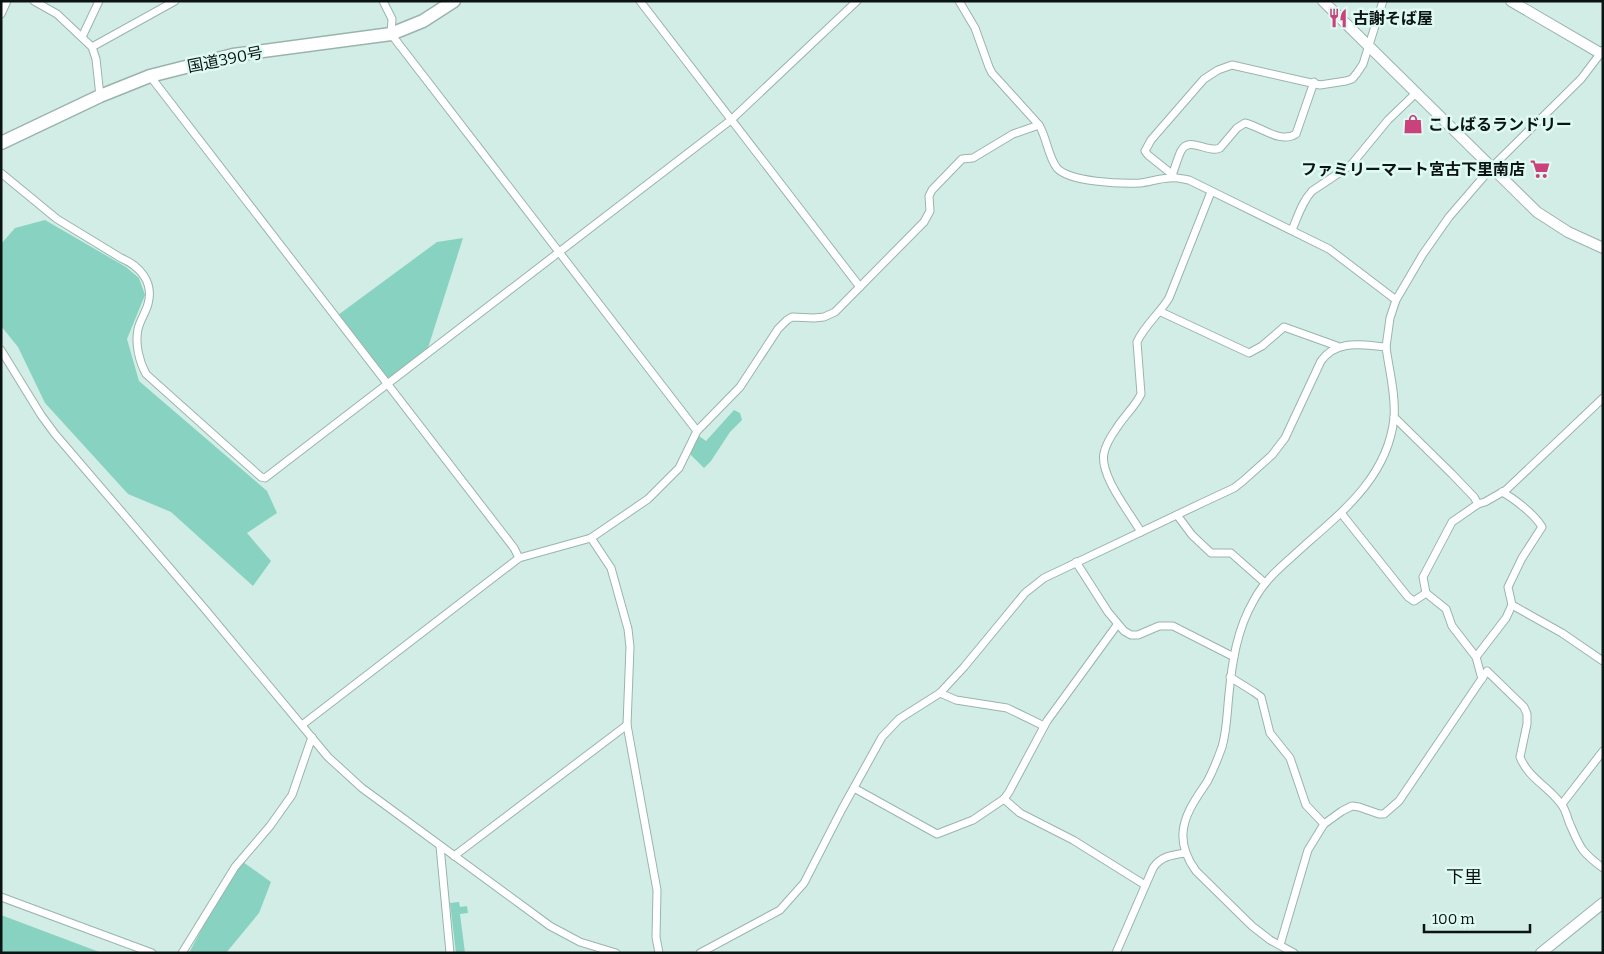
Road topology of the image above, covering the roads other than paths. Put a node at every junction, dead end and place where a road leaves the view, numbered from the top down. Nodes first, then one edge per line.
1 (7, 1) edge
2 (34, 1) edge
3 (99, 1) edge
4 (174, 1) edge
5 (383, 1) edge
6 (454, 1) edge
7 (640, 1) edge
8 (857, 1) edge
9 (958, 1) edge
10 (1323, 1) edge
11 (1383, 1) edge
12 (1511, 1) edge
13 (1, 14) edge
14 (391, 34) junction
15 (82, 37) junction
16 (92, 47) junction
17 (1369, 47) junction
18 (1602, 51) edge
19 (150, 76) junction
20 (1314, 82) junction
21 (1416, 93) junction
22 (100, 96) junction
23 (731, 120) junction
24 (1039, 126) junction
25 (1, 143) edge
26 (1492, 167) junction
27 (1, 172) edge
28 (1172, 176) junction
29 (1211, 192) junction
30 (1292, 230) junction
31 (1603, 248) edge
32 (560, 252) junction
33 (860, 287) junction
34 (1396, 300) junction
35 (1161, 312) junction
36 (1337, 346) junction
37 (1386, 346) junction
38 (1, 350) edge
39 (388, 385) junction
40 (1603, 398) edge
41 (1394, 417) junction
42 (697, 430) junction
43 (1502, 492) junction
44 (1478, 504) junction
45 (1341, 513) junction
46 (1177, 515) junction
47 (1141, 532) junction
48 (592, 538) junction
49 (519, 558) junction
50 (1076, 562) junction
51 (1265, 583) junction
52 (1426, 593) junction
53 (1512, 605) junction
54 (1117, 625) junction
55 (1234, 657) junction
56 (1476, 658) junction
57 (1603, 661) edge
58 (1230, 677) junction
59 (1482, 678) junction
60 (940, 693) junction
61 (302, 725) junction
62 (627, 725) junction
63 (1044, 726) junction
64 (312, 737) junction
65 (1603, 751) edge
66 (854, 788) junction
67 (1004, 799) junction
68 (1562, 804) junction
69 (1324, 824) junction
70 (440, 846) junction
71 (1186, 853) junction
72 (454, 856) junction
73 (1603, 868) edge
74 (1145, 885) junction
75 (1, 897) edge
76 (1603, 903) edge
77 (1280, 945) junction
78 (152, 953) edge
79 (182, 953) edge
80 (450, 953) edge
81 (616, 953) edge
82 (659, 953) edge
83 (700, 953) edge
84 (1116, 953) edge
85 (1294, 953) edge
86 (1542, 953) edge

1 - 13 street
2 - 15 street
3 - 15 street
4 - 16 street
5 - 14 street
6 - 14 highway, 国道390号
7 - 23 street
8 - 23 street
9 - 24 street
10 - 17 street
11 - 17 street
12 - 18 street
14 - 19 highway, 国道390号
14 - 32 street
15 - 16 street
16 - 22 street
17 - 20 street
17 - 21 street
18 - 26 street
19 - 22 highway, 国道390号
19 - 39 street
20 - 28 street
20 - 28 street
21 - 26 street
21 - 30 street
22 - 25 highway, 国道390号
23 - 32 street
23 - 33 street
24 - 28 street
24 - 33 street
26 - 31 street
26 - 34 street
27 - 39 street
28 - 29 street
29 - 30 street
29 - 35 street
30 - 34 street
32 - 39 street
32 - 42 street
33 - 42 street
34 - 37 street
35 - 36 street
35 - 47 street
36 - 37 street
36 - 46 street
37 - 41 street
38 - 61 street
39 - 49 street
40 - 43 street
41 - 44 street
41 - 45 street
42 - 48 street
43 - 44 street
43 - 53 street
44 - 52 street
45 - 51 street
45 - 52 street
46 - 47 street
46 - 51 street
47 - 50 street
48 - 49 street
48 - 62 street
49 - 61 street
50 - 54 street
50 - 60 street
51 - 55 street
52 - 56 street
53 - 56 street
53 - 57 street
54 - 55 street
54 - 63 street
55 - 58 street
56 - 59 street
58 - 69 street
58 - 71 street
59 - 68 street
59 - 69 street
60 - 63 street
60 - 66 street
61 - 64 street
62 - 72 street
62 - 82 street
63 - 67 street
64 - 70 street
64 - 79 street
65 - 68 street
66 - 67 street
66 - 83 street
67 - 74 street
68 - 73 street
69 - 77 street
70 - 72 street
70 - 80 street
71 - 74 street
71 - 77 street
72 - 81 street
74 - 84 street
75 - 78 street
76 - 86 street
77 - 85 street

